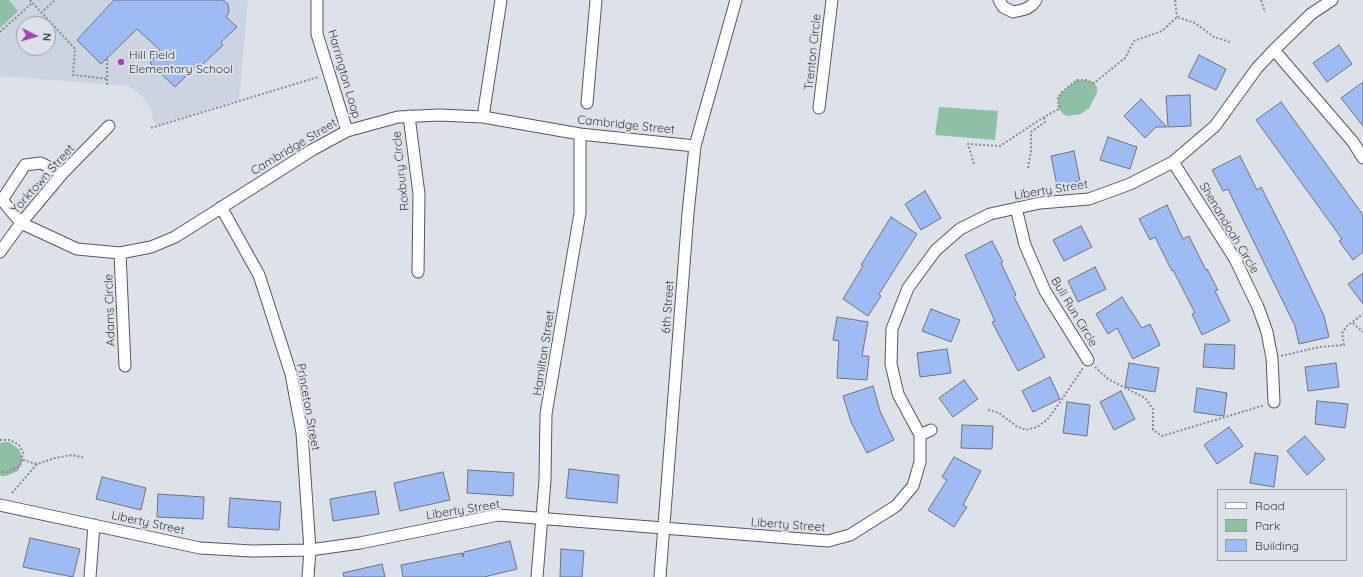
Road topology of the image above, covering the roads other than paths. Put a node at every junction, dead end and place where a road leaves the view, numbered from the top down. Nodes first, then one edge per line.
1 (317, 0) edge
2 (501, 0) edge
3 (596, 0) edge
4 (736, 0) edge
5 (832, 0) edge
6 (998, 0) edge
7 (1036, 0) edge
8 (1332, 0) edge
9 (1274, 50) junction
10 (587, 103) dead end
11 (819, 108) dead end
12 (409, 116) junction
13 (483, 117) junction
14 (110, 126) dead end
15 (347, 131) junction
16 (580, 134) junction
17 (695, 146) junction
18 (1363, 158) edge
19 (1173, 162) junction
20 (62, 174) junction
21 (221, 207) junction
22 (1016, 208) junction
23 (21, 223) junction
24 (0, 252) edge
25 (120, 253) junction
26 (418, 272) dead end
27 (1088, 360) road end
28 (125, 366) dead end
29 (1274, 402) road end
30 (931, 430) dead end
31 (920, 435) junction
32 (0, 506) edge
33 (542, 519) junction
34 (94, 525) junction
35 (663, 528) junction
36 (310, 550) junction
37 (90, 577) edge
38 (308, 577) edge
39 (537, 577) edge
40 (660, 577) edge

1 - 15 street, Harrington Loop
2 - 13 street
3 - 10 street
4 - 17 street, 6th Street
5 - 11 street, Trenton Circle
6 - 7 street
8 - 9 street, Liberty Street
9 - 18 street
9 - 19 street, Liberty Street
12 - 13 street, Cambridge Street
12 - 15 street, Cambridge Street
12 - 26 street, Roxbury Circle
13 - 16 street, Cambridge Street
14 - 20 street, Yorktown Street
15 - 21 street, Cambridge Street
16 - 17 street, Cambridge Street
16 - 33 street, Hamilton Street
17 - 35 street, 6th Street
19 - 22 street, Liberty Street
19 - 29 street, Shenandoah Circle
20 - 23 street, Yorktown Street
20 - 23 street
21 - 25 street, Cambridge Street
21 - 36 street, Princeton Street
22 - 27 street, Bull Run Circle
22 - 31 street, Liberty Street
23 - 24 street, Yorktown Street
23 - 25 street, Cambridge Street
25 - 28 street, Adams Circle
30 - 31 street
31 - 35 street, Liberty Street
32 - 34 street, Liberty Street
33 - 35 street, Liberty Street
33 - 36 street, Liberty Street
33 - 39 street, Hamilton Street
34 - 36 street, Liberty Street
34 - 37 street
35 - 40 street, 6th Street
36 - 38 street, Princeton Street

